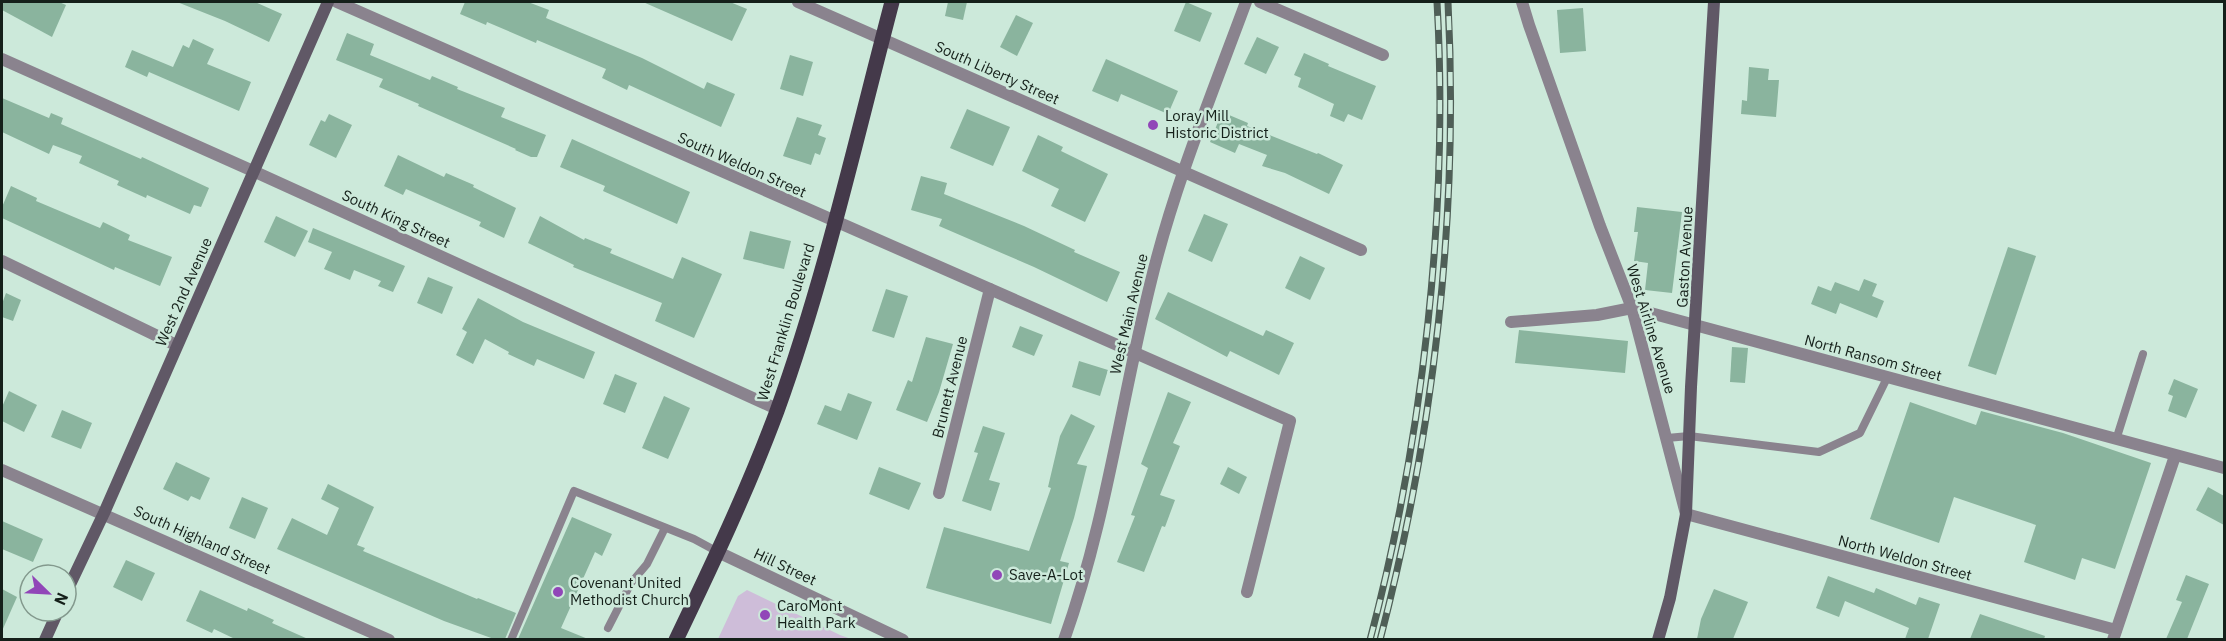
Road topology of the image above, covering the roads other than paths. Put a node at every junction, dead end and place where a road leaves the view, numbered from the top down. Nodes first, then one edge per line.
1 (328, 2) edge
2 (337, 2) edge
3 (798, 2) edge
4 (892, 2) edge
5 (1246, 2) edge
6 (1260, 2) edge
7 (1522, 2) edge
8 (1714, 2) edge
9 (883, 39) junction
10 (1383, 55) dead end
11 (2, 59) edge
12 (253, 171) junction
13 (1183, 173) junction
14 (835, 222) junction
15 (1361, 250) dead end
16 (2, 261) edge
17 (990, 289) junction
18 (1632, 308) junction
19 (1511, 322) dead end
20 (1696, 326) junction
21 (176, 345) junction
22 (1136, 352) junction
23 (2143, 354) dead end
24 (1887, 378) junction
25 (777, 410) junction
26 (1689, 436) junction
27 (1667, 438) junction
28 (2116, 440) junction
29 (2175, 456) junction
30 (2224, 468) edge
31 (2, 470) edge
32 (939, 493) dead end
33 (104, 513) junction
34 (1686, 514) junction
35 (665, 528) junction
36 (718, 552) junction
37 (78, 568) edge
38 (1247, 592) dead end
39 (52, 623) edge
40 (608, 628) dead end
41 (2114, 635) edge
42 (45, 639) edge
43 (389, 639) edge
44 (511, 639) edge
45 (676, 639) edge
46 (903, 639) edge
47 (1064, 639) edge
48 (1658, 639) edge

1 - 12 street, West 2nd Avenue
2 - 14 street, South Weldon Street
3 - 9 street, South Liberty Street
4 - 9 main road, West Franklin Boulevard
5 - 13 street, West Main Avenue
6 - 10 street
7 - 18 street, West Airline Avenue
8 - 20 street, Gaston Avenue
9 - 13 street, South Liberty Street
9 - 14 main road, West Franklin Boulevard
11 - 12 street, South King Street
12 - 21 street, West 2nd Avenue
12 - 25 street, South King Street
13 - 15 street, South Liberty Street
13 - 22 street, West Main Avenue
14 - 17 street, South Weldon Street
14 - 25 main road, West Franklin Boulevard
16 - 21 street
17 - 22 street, South Weldon Street
17 - 32 street, Brunett Avenue
18 - 19 street, North Ransom Street
18 - 20 street, North Ransom Street
18 - 27 street, West Airline Avenue
20 - 24 street, North Ransom Street
20 - 26 street, Gaston Avenue
21 - 33 street, West 2nd Avenue
22 - 38 street
22 - 47 street, West Main Avenue
23 - 28 lane
24 - 26 lane
24 - 28 street, North Ransom Street
25 - 36 main road, West Franklin Boulevard
26 - 27 lane
26 - 34 street, Gaston Avenue
27 - 34 street, West Airline Avenue
28 - 29 street, North Ransom Street
29 - 30 street, North Ransom Street
29 - 41 street
31 - 33 street, South Highland Street
33 - 37 street, West 2nd Avenue
33 - 43 street, South Highland Street
34 - 41 street, North Weldon Street
34 - 48 street, West Airline Avenue
35 - 36 lane
35 - 40 lane
35 - 44 lane
36 - 45 main road, West Franklin Boulevard
36 - 46 street, Hill Street
39 - 42 street

